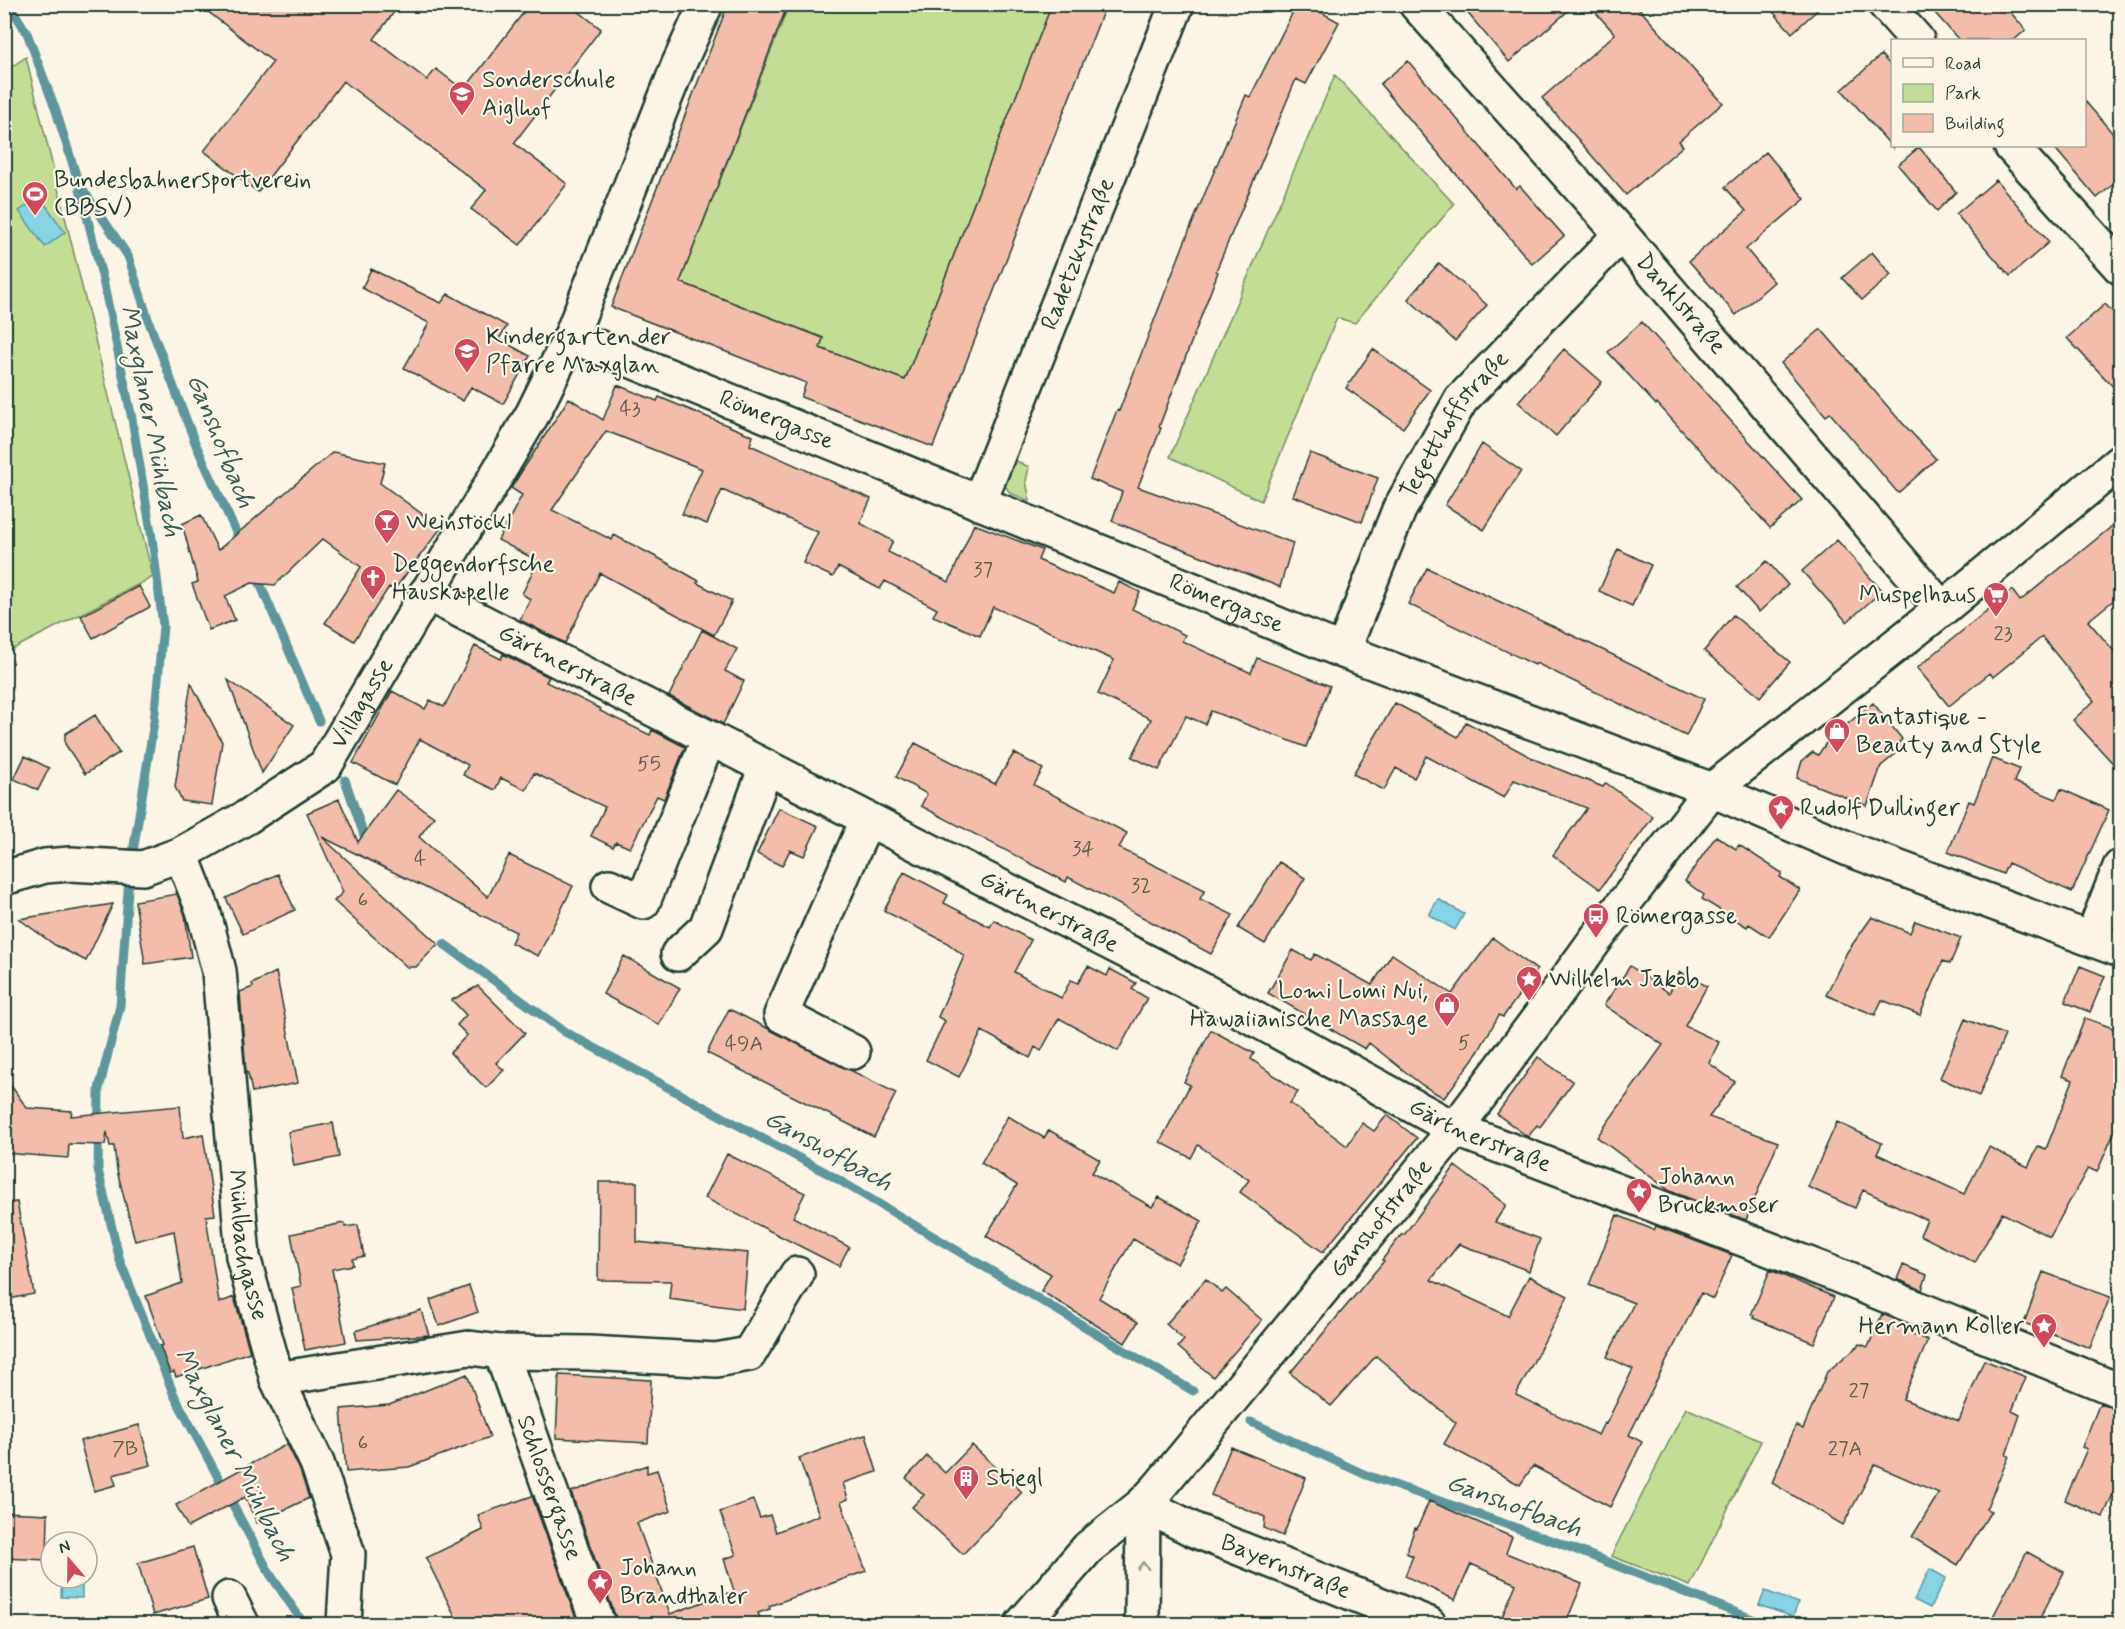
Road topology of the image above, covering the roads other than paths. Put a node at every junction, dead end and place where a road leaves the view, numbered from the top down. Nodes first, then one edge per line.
1 (706, 4) edge
2 (1177, 4) edge
3 (1416, 4) edge
4 (1885, 4) edge
5 (1916, 39) edge
6 (2013, 147) edge
7 (1621, 234) junction
8 (2121, 267) edge
9 (571, 336) junction
10 (2121, 462) edge
11 (979, 503) junction
12 (426, 593) junction
13 (1942, 609) junction
14 (1343, 651) junction
15 (709, 738) junction
16 (766, 767) junction
17 (1712, 790) junction
18 (867, 820) junction
19 (182, 854) junction
20 (2121, 867) edge
21 (4, 879) edge
22 (609, 885) dead end
23 (2106, 944) edge
24 (678, 954) dead end
25 (853, 1052) dead end
26 (1455, 1129) junction
27 (798, 1274) dead end
28 (501, 1352) junction
29 (277, 1379) junction
30 (2121, 1391) edge
31 (1143, 1504) junction
32 (344, 1624) edge
33 (598, 1624) edge
34 (1022, 1624) edge
35 (1142, 1624) edge
36 (1429, 1624) edge

1 - 9 street, Villagasse
2 - 11 street, Radetzkystraße
3 - 7 street, Danklstraße
4 - 5 street
6 - 8 street
7 - 13 street, Danklstraße
7 - 14 street, Tegetthoffstraße
9 - 11 street, Römergasse
9 - 12 street, Villagasse
10 - 13 street, Ganshofstraße
11 - 14 street, Römergasse
12 - 15 street, Gärtnerstraße
12 - 19 street, Villagasse
13 - 17 street, Ganshofstraße
14 - 17 street, Römergasse
15 - 16 street, Gärtnerstraße
15 - 22 street
16 - 18 street, Gärtnerstraße
16 - 24 street
17 - 23 street, Römergasse
17 - 26 street, Ganshofstraße
18 - 25 street
18 - 26 street, Gärtnerstraße
19 - 21 street, Villagasse
19 - 29 street, Mühlbachgasse
20 - 23 street
26 - 30 street, Gärtnerstraße
26 - 31 street, Ganshofstraße
27 - 28 street
28 - 29 street
28 - 33 street, Schlossergasse
29 - 32 street, Mühlbachgasse
31 - 34 street, Ganshofstraße
35 -> 31 street
31 - 36 street, Bayernstraße

